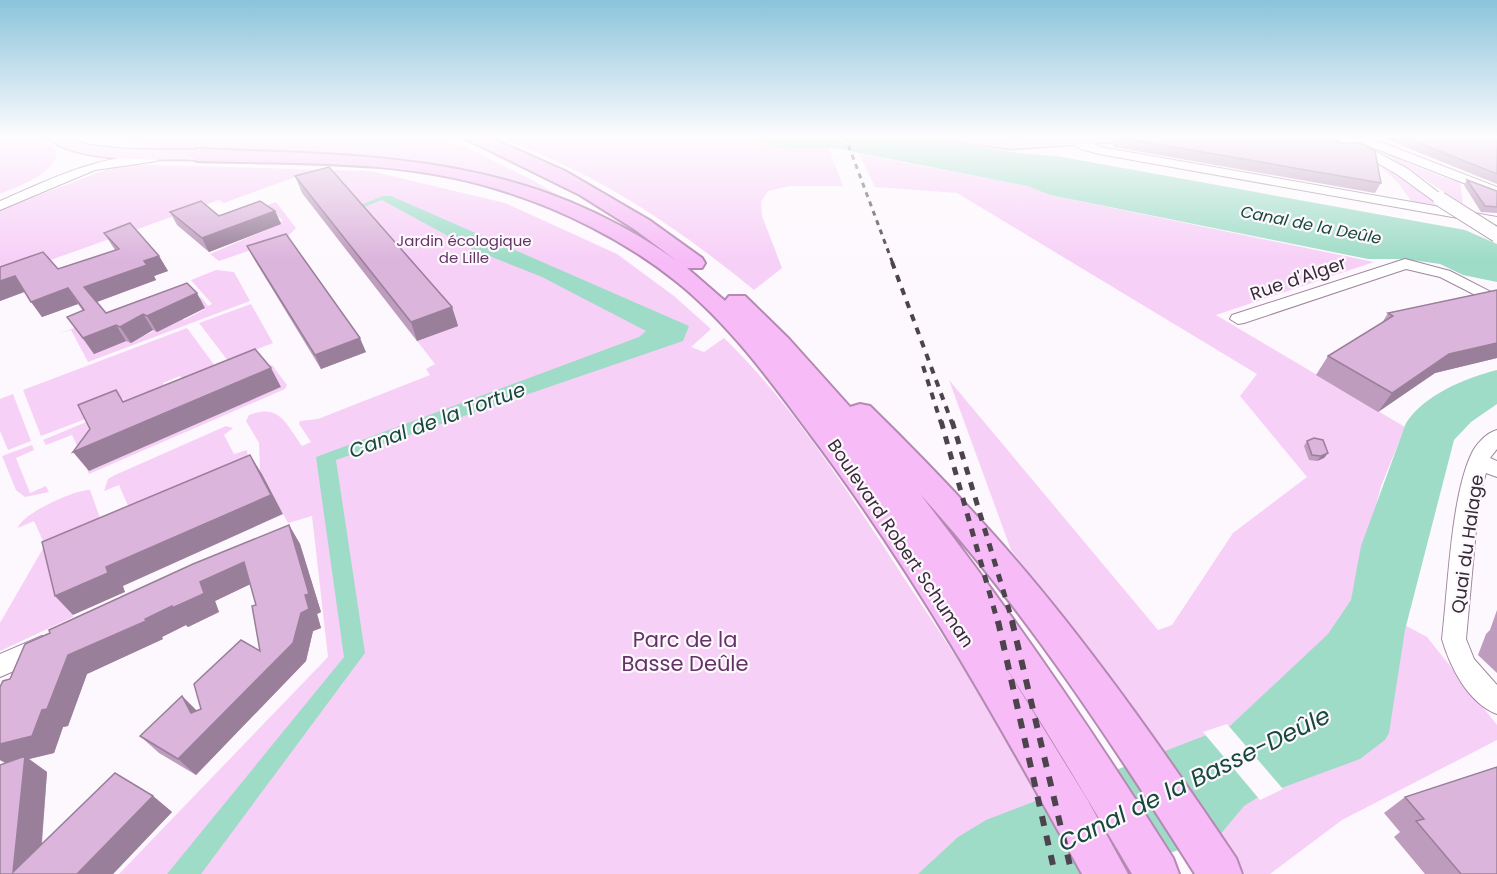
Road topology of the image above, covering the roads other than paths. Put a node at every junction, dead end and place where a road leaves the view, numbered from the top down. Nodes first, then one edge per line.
1 (50, 177) edge
2 (59, 177) edge
3 (469, 177) edge
4 (562, 177) edge
5 (1249, 177) edge
6 (1410, 177) edge
7 (1458, 177) edge
8 (1497, 192) edge
9 (0, 205) edge
10 (1497, 221) edge
11 (1497, 235) edge
12 (719, 284) junction
13 (1497, 301) edge
14 (1238, 318) dead end
15 (1497, 437) edge
16 (1488, 466) edge
17 (65, 636) edge
18 (0, 666) edge
19 (1497, 702) edge
20 (1215, 866) edge
21 (1106, 874) edge
22 (1157, 874) edge

1 - 9 street
2 - 9 street
3 - 21 highway, Boulevard Robert Schuman
4 - 12 highway, Boulevard Robert Schuman
5 - 10 street
6 - 11 street, bridge
7 - 8 street
12 - 20 highway
12 - 22 highway, Boulevard Robert Schuman
13 - 14 street, Rue d'Alger
15 - 16 street, Quai du Halage
16 - 19 street, Quai du Halage
17 - 18 street

